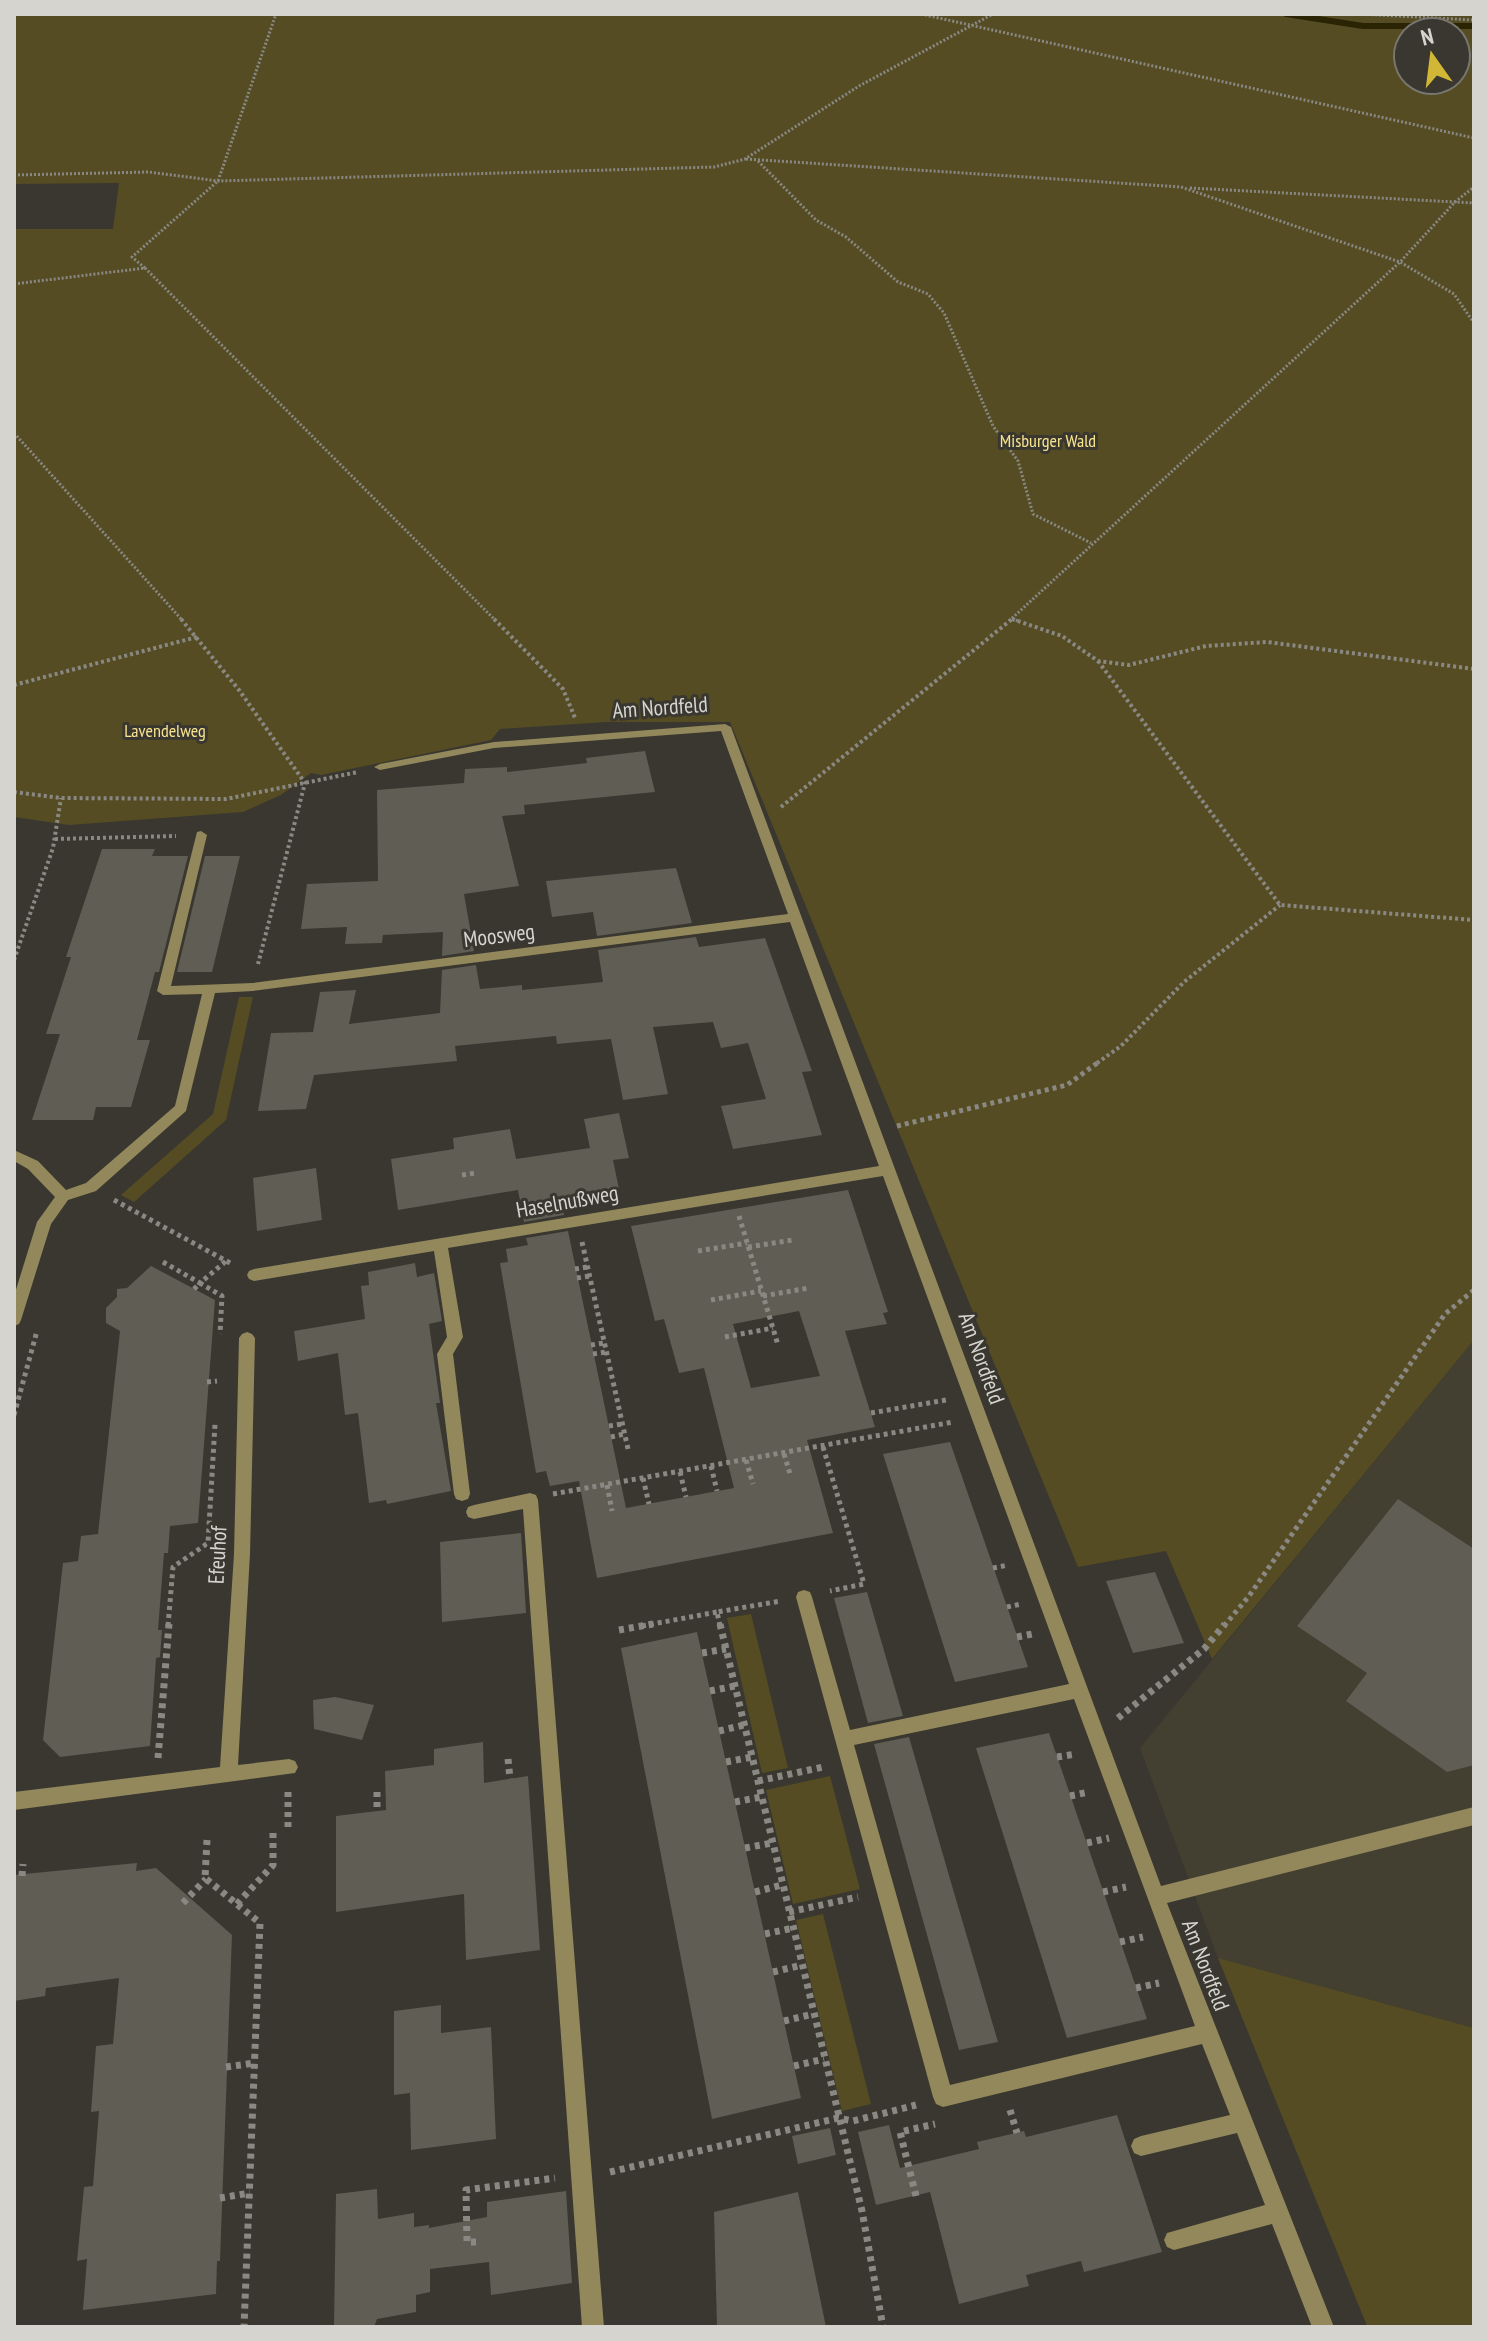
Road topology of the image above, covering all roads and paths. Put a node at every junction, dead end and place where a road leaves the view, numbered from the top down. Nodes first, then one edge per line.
1 (276, 14) edge
2 (921, 14) edge
3 (993, 14) edge
4 (1359, 14) edge
5 (1474, 20) edge
6 (971, 25) junction
7 (1474, 138) edge
8 (745, 159) junction
9 (758, 160) junction
10 (14, 175) edge
11 (218, 181) junction
12 (1181, 187) junction
13 (1474, 187) edge
14 (1455, 202) junction
15 (1474, 203) edge
16 (1400, 262) junction
17 (145, 268) junction
18 (14, 284) edge
19 (1474, 323) edge
20 (14, 433) edge
21 (1091, 543) junction
22 (1012, 619) junction
23 (197, 637) junction
24 (1098, 661) junction
25 (1474, 669) edge
26 (14, 685) edge
27 (583, 737) junction
28 (380, 767) joint
29 (305, 783) junction
30 (14, 792) edge
31 (61, 798) junction
32 (760, 824) junction
33 (201, 835) joint
34 (55, 839) junction
35 (1280, 905) junction
36 (794, 917) junction
37 (1474, 920) edge
38 (14, 960) edge
39 (253, 987) junction
40 (209, 990) junction
41 (873, 1132) junction
42 (14, 1155) edge
43 (886, 1170) junction
44 (476, 1173) dead end
45 (462, 1175) dead end
46 (91, 1187) junction
47 (733, 1195) junction
48 (63, 1196) junction
49 (578, 1222) junction
50 (793, 1240) dead end
51 (440, 1244) junction
52 (748, 1245) junction
53 (698, 1251) dead end
54 (226, 1261) junction
55 (163, 1262) dead end
56 (587, 1267) junction
57 (575, 1269) dead end
58 (254, 1275) joint
59 (590, 1276) junction
60 (577, 1278) dead end
61 (197, 1286) junction
62 (809, 1288) dead end
63 (1474, 1290) edge
64 (762, 1293) junction
65 (711, 1300) dead end
66 (14, 1320) edge
67 (773, 1328) junction
68 (725, 1337) dead end
69 (247, 1338) dead end
70 (219, 1341) dead end
71 (604, 1343) junction
72 (591, 1345) dead end
73 (778, 1345) dead end
74 (606, 1352) junction
75 (593, 1354) dead end
76 (218, 1368) dead end
77 (217, 1381) junction
78 (207, 1382) dead end
79 (216, 1396) dead end
80 (970, 1396) junction
81 (215, 1412) dead end
82 (871, 1413) dead end
83 (978, 1417) junction
84 (622, 1424) junction
85 (609, 1426) dead end
86 (624, 1434) junction
87 (611, 1437) dead end
88 (823, 1447) junction
89 (628, 1449) dead end
90 (784, 1454) junction
91 (746, 1460) junction
92 (711, 1466) junction
93 (680, 1472) junction
94 (212, 1473) junction
95 (201, 1474) dead end
96 (791, 1477) dead end
97 (643, 1478) junction
98 (753, 1484) dead end
99 (607, 1485) junction
100 (717, 1491) dead end
101 (462, 1494) dead end
102 (686, 1497) dead end
103 (530, 1500) junction
104 (649, 1504) dead end
105 (612, 1511) dead end
106 (474, 1512) dead end
107 (172, 1577) junction
108 (162, 1579) dead end
109 (804, 1597) junction
110 (717, 1612) junction
111 (619, 1630) dead end
112 (726, 1649) junction
113 (702, 1653) dead end
114 (154, 1686) dead end
115 (164, 1686) junction
116 (735, 1686) junction
117 (1079, 1690) junction
118 (710, 1691) dead end
119 (744, 1725) junction
120 (719, 1731) dead end
121 (1096, 1736) junction
122 (844, 1739) junction
123 (752, 1757) junction
124 (508, 1759) dead end
125 (850, 1761) junction
126 (726, 1762) dead end
127 (289, 1767) joint
128 (229, 1774) junction
129 (510, 1779) dead end
130 (758, 1781) junction
131 (156, 1783) junction
132 (377, 1792) dead end
133 (761, 1797) junction
134 (14, 1801) edge
135 (735, 1802) dead end
136 (377, 1812) dead end
137 (1474, 1816) edge
138 (288, 1830) dead end
139 (273, 1832) dead end
140 (207, 1840) dead end
141 (772, 1843) junction
142 (745, 1848) dead end
143 (23, 1864) dead end
144 (22, 1876) dead end
145 (206, 1879) junction
146 (782, 1885) junction
147 (755, 1892) dead end
148 (886, 1892) junction
149 (1156, 1897) junction
150 (183, 1903) dead end
151 (237, 1904) junction
152 (789, 1912) junction
153 (793, 1928) junction
154 (765, 1934) dead end
155 (802, 1965) junction
156 (773, 1972) dead end
157 (813, 2014) junction
158 (784, 2021) dead end
159 (1206, 2033) junction
160 (824, 2059) junction
161 (255, 2063) junction
162 (794, 2066) dead end
163 (226, 2067) dead end
164 (943, 2097) junction
165 (1009, 2106) dead end
166 (838, 2118) junction
167 (1242, 2122) junction
168 (1017, 2133) dead end
169 (1141, 2146) dead end
170 (609, 2172) dead end
171 (581, 2175) junction
172 (250, 2193) junction
173 (220, 2198) dead end
174 (1278, 2212) junction
175 (1174, 2240) dead end
176 (476, 2242) dead end
177 (244, 2327) edge
178 (593, 2327) edge
179 (883, 2327) edge
180 (1323, 2327) edge

1 - 11 path
2 - 6 path
3 - 6 path
4 - 5 path
6 - 7 path
6 - 8 path
8 - 9 path
8 - 11 path
9 - 12 path
9 - 21 path
10 - 11 path
11 - 17 path
12 - 14 path
12 - 16 path
13 - 14 path
14 - 15 path
14 - 16 path
16 - 19 path
16 - 21 path
17 - 18 path
17 - 27 path
20 - 23 path
21 - 22 path
22 - 24 path
22 - 32 path
23 - 26 path
23 - 29 path
24 - 25 path
24 - 35 path
27 - 28 street, Am Nordfeld
27 - 32 street, Am Nordfeld
28 - 29 path
29 - 31 path
29 - 39 path
30 - 31 path
31 - 34 path
32 - 36 street, Am Nordfeld
33 - 34 path
33 - 40 street, Moosweg
34 - 38 path
35 - 37 path
35 - 41 path
36 - 39 street, Moosweg
36 - 41 street, Am Nordfeld
39 - 40 street, Moosweg
40 - 46 street
41 - 43 street, Am Nordfeld
42 - 48 street
43 - 47 street, Haselnußweg
43 - 80 street, Am Nordfeld
44 - 45 path
46 - 48 street
46 - 54 path
47 - 49 street, Haselnußweg
47 - 52 path
48 - 66 street
49 - 51 street, Haselnußweg
49 - 56 path
50 - 52 path
51 - 58 street, Haselnußweg
51 - 101 street
52 - 53 path
52 - 64 path
54 - 58 path
54 - 61 path
55 - 61 path
56 - 57 path
56 - 59 path
59 - 60 path
59 - 71 path
61 - 70 path
62 - 64 path
63 - 121 path
64 - 65 path
64 - 67 path
67 - 68 path
67 - 73 path
69 - 128 street, Efeuhof
71 - 72 path
71 - 74 path
74 - 75 path
74 - 84 path
76 - 77 path
77 - 78 path
77 - 79 path
80 - 82 path
80 - 83 street, Am Nordfeld
81 - 94 path
83 - 88 path
83 - 117 street, Am Nordfeld
84 - 85 path
84 - 86 path
86 - 87 path
86 - 89 path
88 - 90 path
88 - 109 path
90 - 91 path
90 - 96 path
91 - 92 path
91 - 98 path
92 - 93 path
92 - 100 path
93 - 97 path
93 - 102 path
94 - 95 path
94 - 107 path
97 - 99 path
97 - 104 path
99 - 103 path
99 - 105 path
103 - 106 street
103 - 171 street
107 - 108 path
107 - 115 path
109 - 110 path
109 - 122 street
110 - 111 path
110 - 112 path
112 - 113 path
112 - 116 path
114 - 115 path
115 - 131 path
116 - 118 path
116 - 119 path
117 - 121 street, Am Nordfeld
117 - 122 street
119 - 120 path
119 - 123 path
121 - 149 street, Am Nordfeld
122 - 125 street
123 - 126 path
123 - 130 path
124 - 129 path
125 - 130 path
125 - 148 street
127 - 128 street
127 - 138 path
128 - 131 street
130 - 133 path
131 - 134 street
132 - 136 path
133 - 135 path
133 - 141 path
137 - 149 street
139 - 151 path
140 - 145 path
141 - 142 path
141 - 146 path
143 - 144 path
145 - 150 path
145 - 151 path
146 - 147 path
146 - 152 path
148 - 152 path
148 - 164 street
149 - 159 street, Am Nordfeld
151 - 161 path
152 - 153 path
153 - 154 path
153 - 155 path
155 - 156 path
155 - 157 path
157 - 158 path
157 - 160 path
159 - 164 street
159 - 167 street, Am Nordfeld
160 - 162 path
160 - 166 path
161 - 163 path
161 - 172 path
164 - 166 path
165 - 168 path
166 - 170 path
166 - 179 path
167 - 169 street
167 - 174 street, Am Nordfeld
171 - 176 path
171 - 178 street
172 - 173 path
172 - 177 path
174 - 175 street
174 - 180 street, Am Nordfeld

